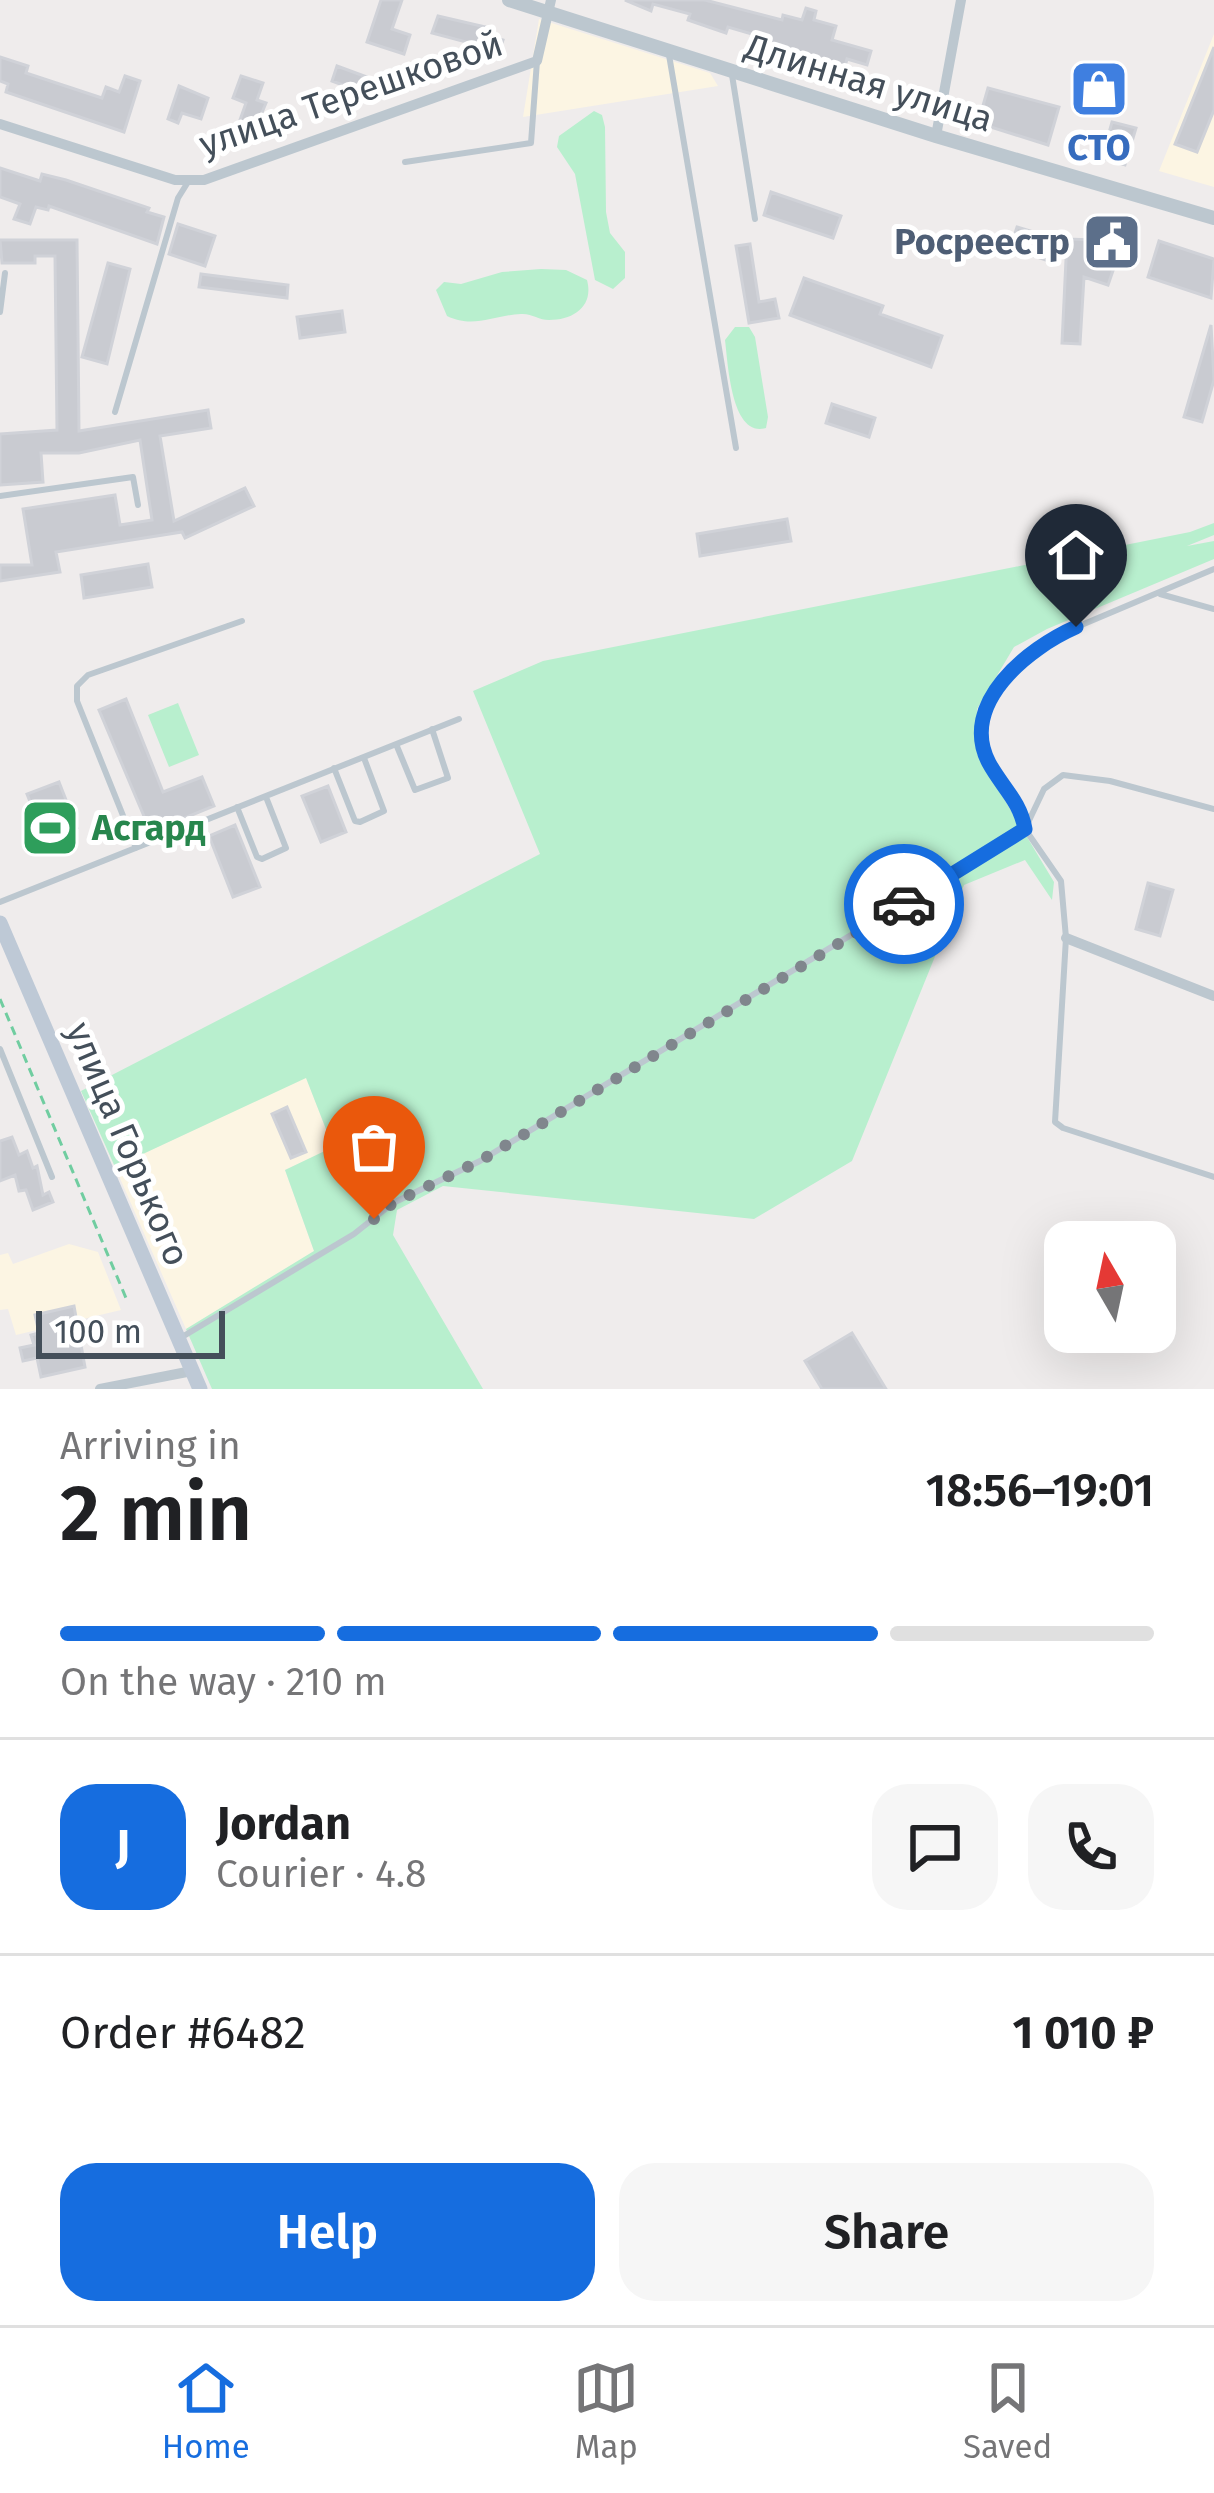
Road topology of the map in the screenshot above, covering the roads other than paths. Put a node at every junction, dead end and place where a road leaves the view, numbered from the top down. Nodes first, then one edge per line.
1 (508, 0) edge
2 (961, 0) edge
3 (550, 7) edge
4 (668, 52) junction
5 (537, 62) junction
6 (731, 72) junction
7 (0, 124) edge
8 (936, 136) junction
9 (405, 162) dead end
10 (188, 182) junction
11 (1214, 218) edge
12 (755, 219) dead end
13 (5, 273) dead end
14 (0, 312) edge
15 (115, 412) dead end
16 (736, 448) dead end
17 (0, 496) edge
18 (138, 506) dead end
19 (1214, 569) edge
20 (1157, 593) junction
21 (1214, 609) edge
22 (242, 621) dead end
23 (459, 718) dead end
24 (432, 729) junction
25 (396, 744) junction
26 (363, 757) junction
27 (334, 768) junction
28 (266, 796) junction
29 (237, 807) junction
30 (1214, 809) edge
31 (1025, 829) junction
32 (136, 848) junction
33 (0, 902) edge
34 (0, 923) edge
35 (1066, 938) junction
36 (1214, 997) edge
37 (0, 1049) edge
38 (52, 1177) dead end
39 (1214, 1177) edge
40 (179, 1339) junction
41 (192, 1371) junction
42 (100, 1389) edge
43 (200, 1389) edge

1 - 3 street, Длинная улица
2 - 8 street
3 - 4 street, Длинная улица
3 - 5 street, улица Терешковой
4 - 6 street, Длинная улица
4 - 16 lane
5 - 9 lane
5 - 10 street, улица Терешковой
6 - 8 street, Длинная улица
6 - 12 lane
7 - 10 street, улица Терешковой
8 - 11 street, Длинная улица
10 - 15 lane
13 - 14 lane
17 - 18 lane
19 - 20 lane
20 - 21 lane
20 - 31 lane
22 - 32 lane
23 - 24 lane
24 - 25 lane
24 - 25 lane
25 - 26 lane
26 - 27 lane
26 - 27 lane
27 - 28 lane
28 - 29 lane
28 - 29 lane
29 - 32 lane
30 - 31 lane
31 - 35 lane
31 - 40 lane
32 - 33 lane
34 - 40 main road, улица Горького
35 - 36 street
35 - 39 lane
37 - 38 lane
40 - 41 main road, улица Горького
41 - 42 street
41 - 43 main road, улица Горького

